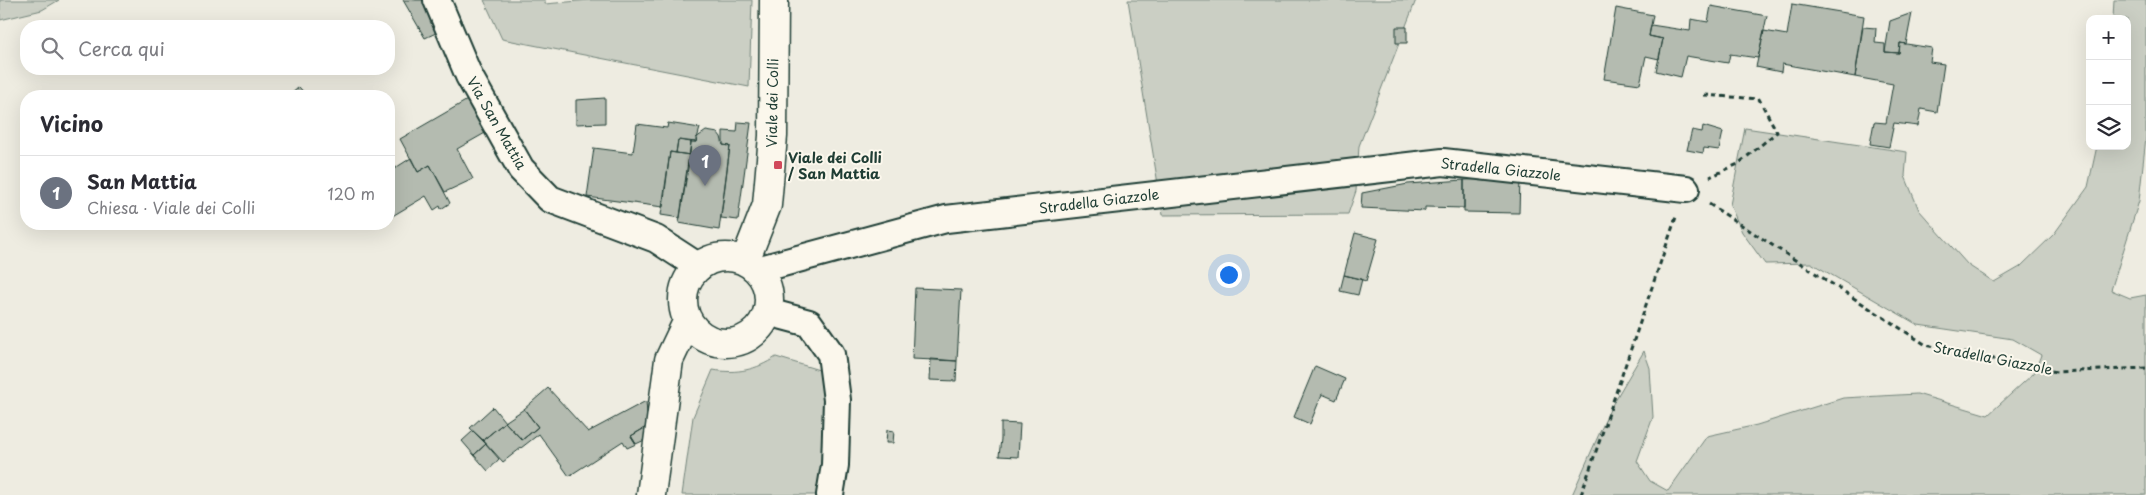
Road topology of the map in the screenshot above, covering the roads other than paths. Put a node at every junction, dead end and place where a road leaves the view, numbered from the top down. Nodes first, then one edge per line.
1 (437, 0) edge
2 (774, 0) edge
3 (1686, 189) road end
4 (751, 266) junction
5 (699, 267) junction
6 (768, 312) junction
7 (688, 320) junction
8 (651, 495) edge
9 (830, 495) edge

1 - 5 street, Via San Mattia
2 - 4 street, Viale dei Colli
3 - 4 street, Stradella Giazzole
4 - 5 street
4 - 6 street
5 - 7 street
6 - 7 street
6 - 9 street
7 - 8 street

